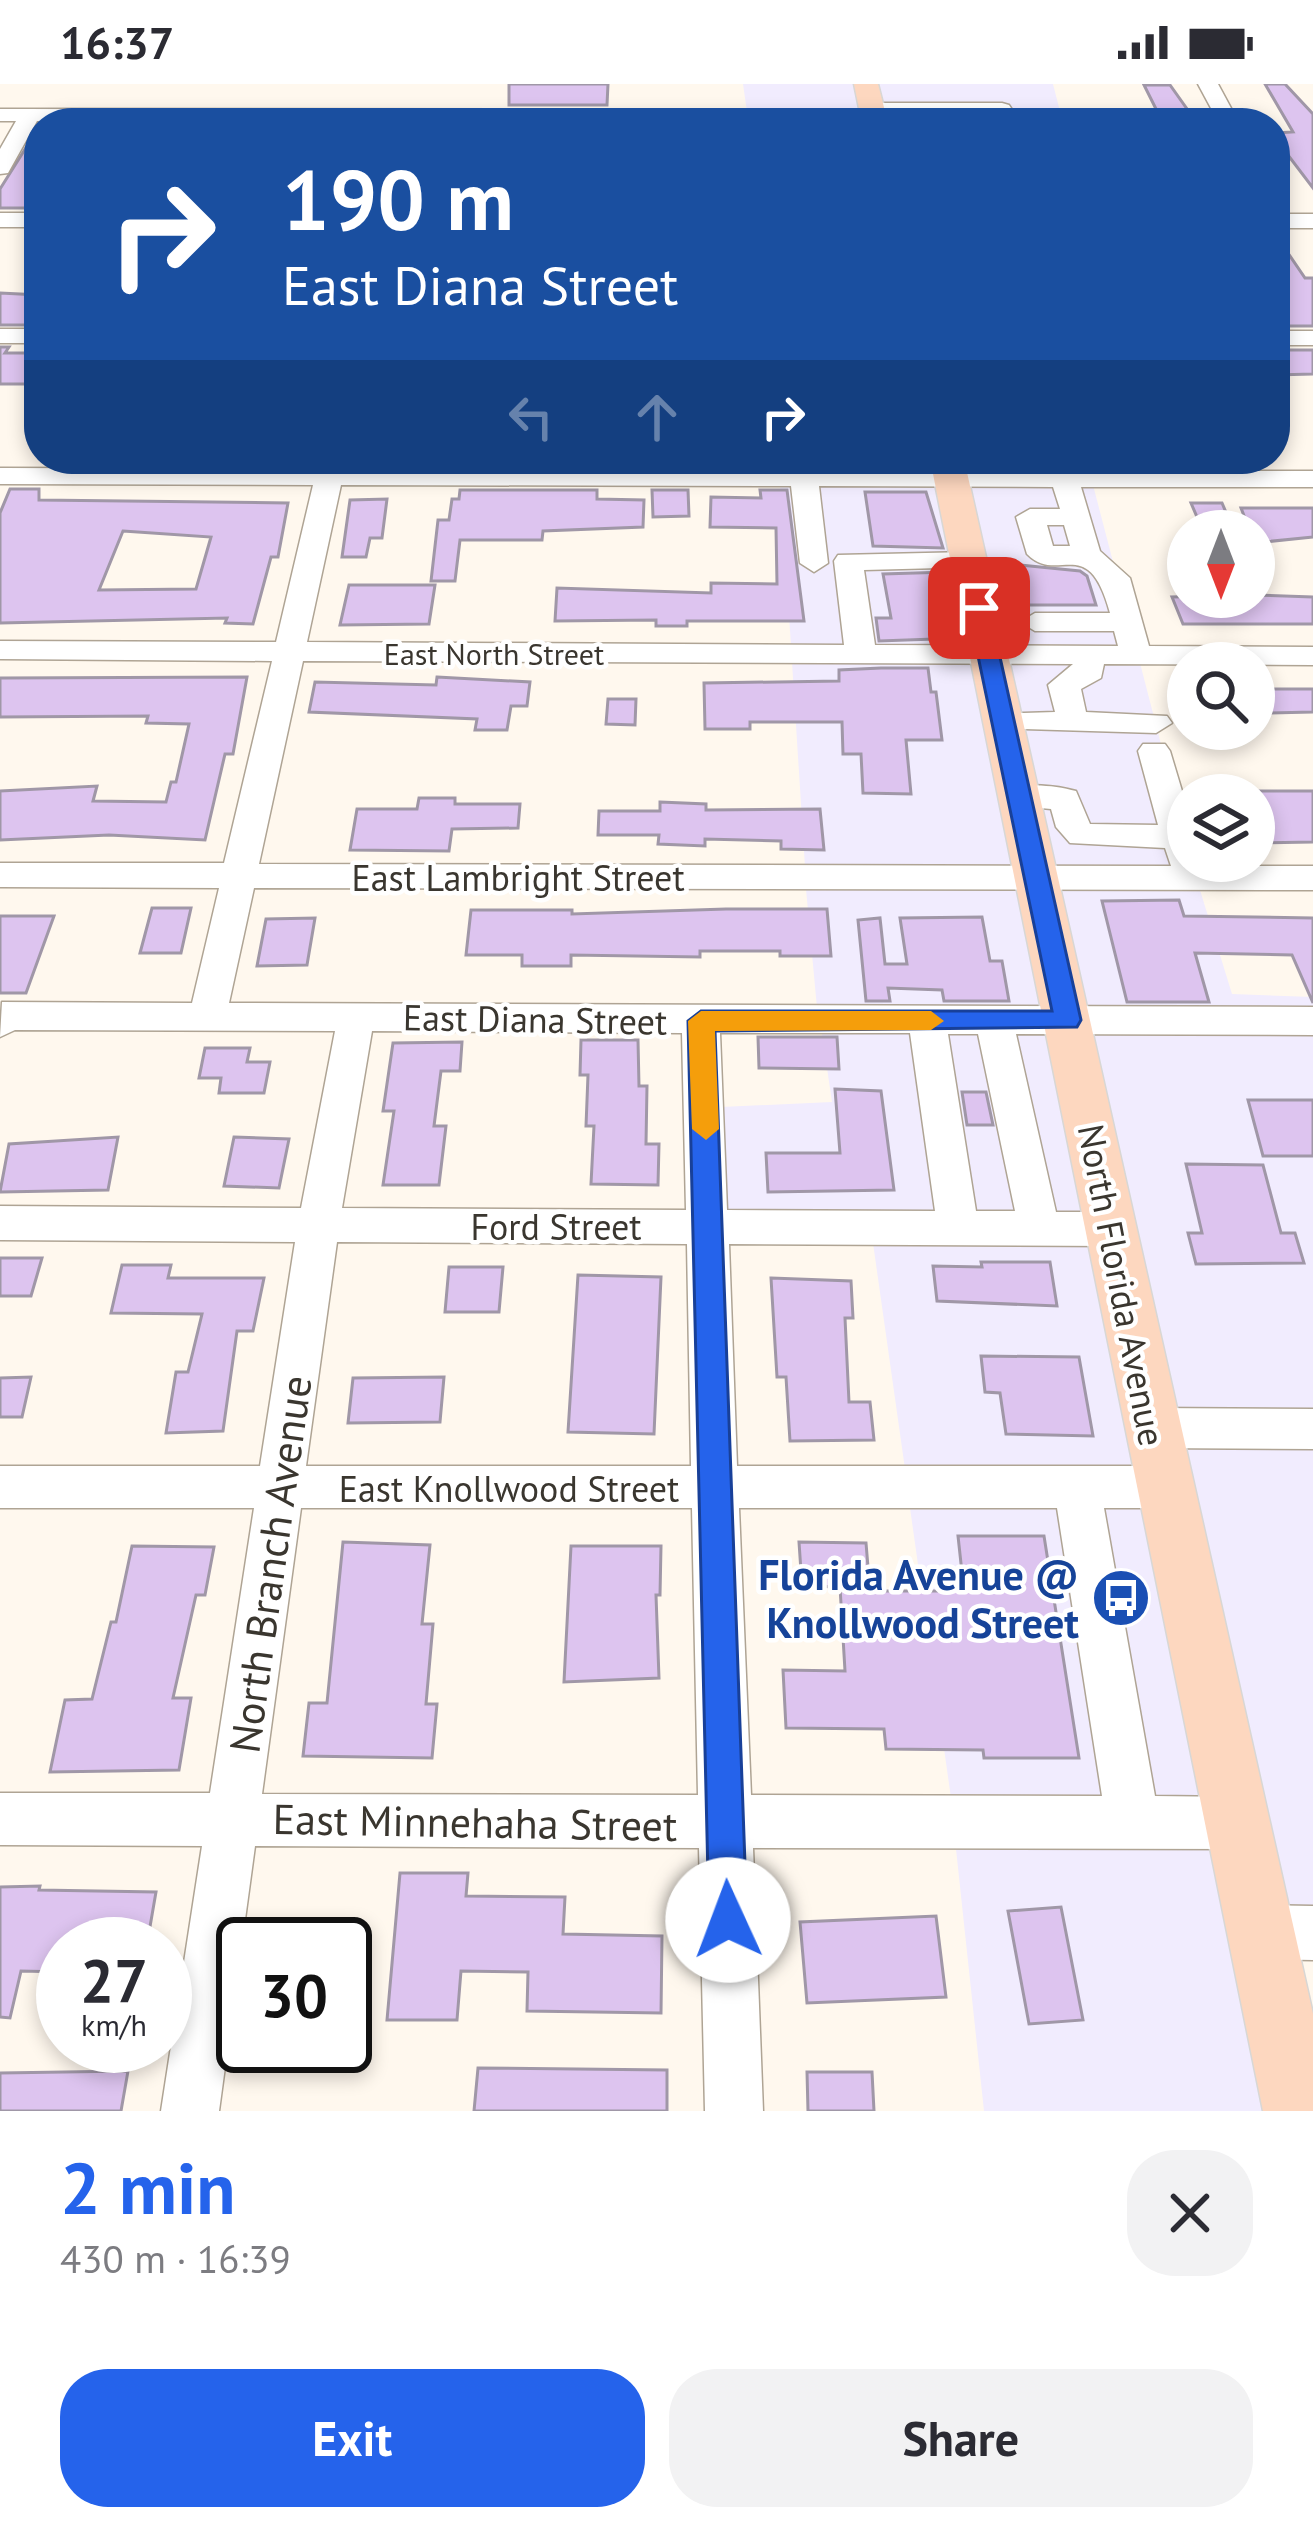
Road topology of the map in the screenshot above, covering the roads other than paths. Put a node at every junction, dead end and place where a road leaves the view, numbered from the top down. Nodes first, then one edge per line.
1 (42, 84) edge
2 (785, 92) dead end
3 (810, 104) junction
4 (797, 108) edge
5 (817, 108) edge
6 (16, 115) edge
7 (0, 167) edge
8 (83, 474) edge
9 (331, 474) edge
10 (804, 474) edge
11 (950, 474) edge
12 (1071, 474) edge
13 (1140, 474) edge
14 (0, 476) edge
15 (1313, 479) edge
16 (1075, 517) junction
17 (1087, 555) junction
18 (969, 561) junction
19 (814, 563) dead end
20 (1035, 622) dead end
21 (1127, 622) junction
22 (0, 650) edge
23 (290, 652) junction
24 (861, 654) junction
25 (988, 654) junction
26 (1085, 655) junction
27 (1136, 655) junction
28 (1313, 656) edge
29 (1003, 722) junction
30 (1073, 722) junction
31 (1167, 787) edge
32 (1019, 797) junction
33 (1167, 837) edge
34 (0, 875) edge
35 (242, 876) junction
36 (1275, 878) edge
37 (1313, 878) edge
38 (1036, 879) junction
39 (1167, 879) edge
40 (207, 1017) junction
41 (356, 1017) junction
42 (1, 1019) edge
43 (994, 1020) junction
44 (1067, 1020) junction
45 (701, 1021) junction
46 (927, 1021) junction
47 (1313, 1021) edge
48 (0, 1223) edge
49 (709, 1225) junction
50 (318, 1226) junction
51 (958, 1228) junction
52 (1040, 1228) junction
53 (1112, 1229) junction
54 (1151, 1428) junction
55 (1313, 1429) edge
56 (0, 1487) edge
57 (283, 1487) junction
58 (1162, 1487) junction
59 (1077, 1488) junction
60 (716, 1489) junction
61 (0, 1819) edge
62 (232, 1820) junction
63 (1133, 1823) junction
64 (1238, 1823) junction
65 (725, 1824) junction
66 (1287, 1932) edge
67 (190, 2111) edge
68 (734, 2111) edge
69 (1299, 2111) edge

1 - 6 street
2 - 3 street
3 - 4 street
3 - 5 street
6 - 7 street
8 - 14 street
9 - 23 street
10 - 19 street
11 - 18 main road, North Florida Avenue
12 - 16 street
13 - 15 street
16 - 17 street
16 - 17 street
17 - 21 street
18 - 24 street
18 - 25 main road, North Florida Avenue
20 - 21 street
21 - 27 street
22 - 23 street, East North Street
23 - 24 street, East North Street
23 - 35 street
24 - 25 street, East North Street
25 - 26 street, East North Street
25 - 29 main road, North Florida Avenue
26 - 27 street, East North Street
26 - 30 street
27 - 28 street, East North Street
29 - 30 street
29 - 32 main road, North Florida Avenue
30 - 31 street
32 - 33 street
32 - 38 main road, North Florida Avenue
34 - 35 street, East Lambright Street
35 - 38 street, East Lambright Street
35 - 40 street
36 - 37 street, East Lambright Street
38 - 39 street, East Lambright Street
38 - 44 main road, North Florida Avenue
40 - 41 street, East Diana Street
40 - 42 street, East Diana Street
41 - 45 street, East Diana Street
41 - 50 street, North Branch Avenue
43 - 44 street, East Diana Street
43 - 46 street, East Diana Street
43 - 52 street
44 - 47 street, East Diana Street
44 - 53 main road, North Florida Avenue
45 - 46 street, East Diana Street
45 - 49 street
46 - 51 street
48 - 50 street, Ford Street
49 - 50 street, Ford Street
49 - 51 street, Ford Street
49 - 60 street
50 - 57 street, North Branch Avenue
51 - 52 street, Ford Street
52 - 53 street, Ford Street
53 - 54 main road, North Florida Avenue
54 - 55 street
54 - 58 main road, North Florida Avenue
56 - 57 street, East Knollwood Street
57 - 60 street, East Knollwood Street
57 - 62 street, North Branch Avenue
58 - 59 street, East Knollwood Street
58 - 64 main road, North Florida Avenue
59 - 60 street, East Knollwood Street
59 - 63 street
60 - 65 street
61 - 62 street, East Minnehaha Street
62 - 65 street, East Minnehaha Street
62 - 67 street, North Branch Avenue
63 - 64 street, East Minnehaha Street
63 - 65 street, East Minnehaha Street
64 - 66 main road, North Florida Avenue
65 - 68 street
66 - 69 main road, North Florida Avenue

